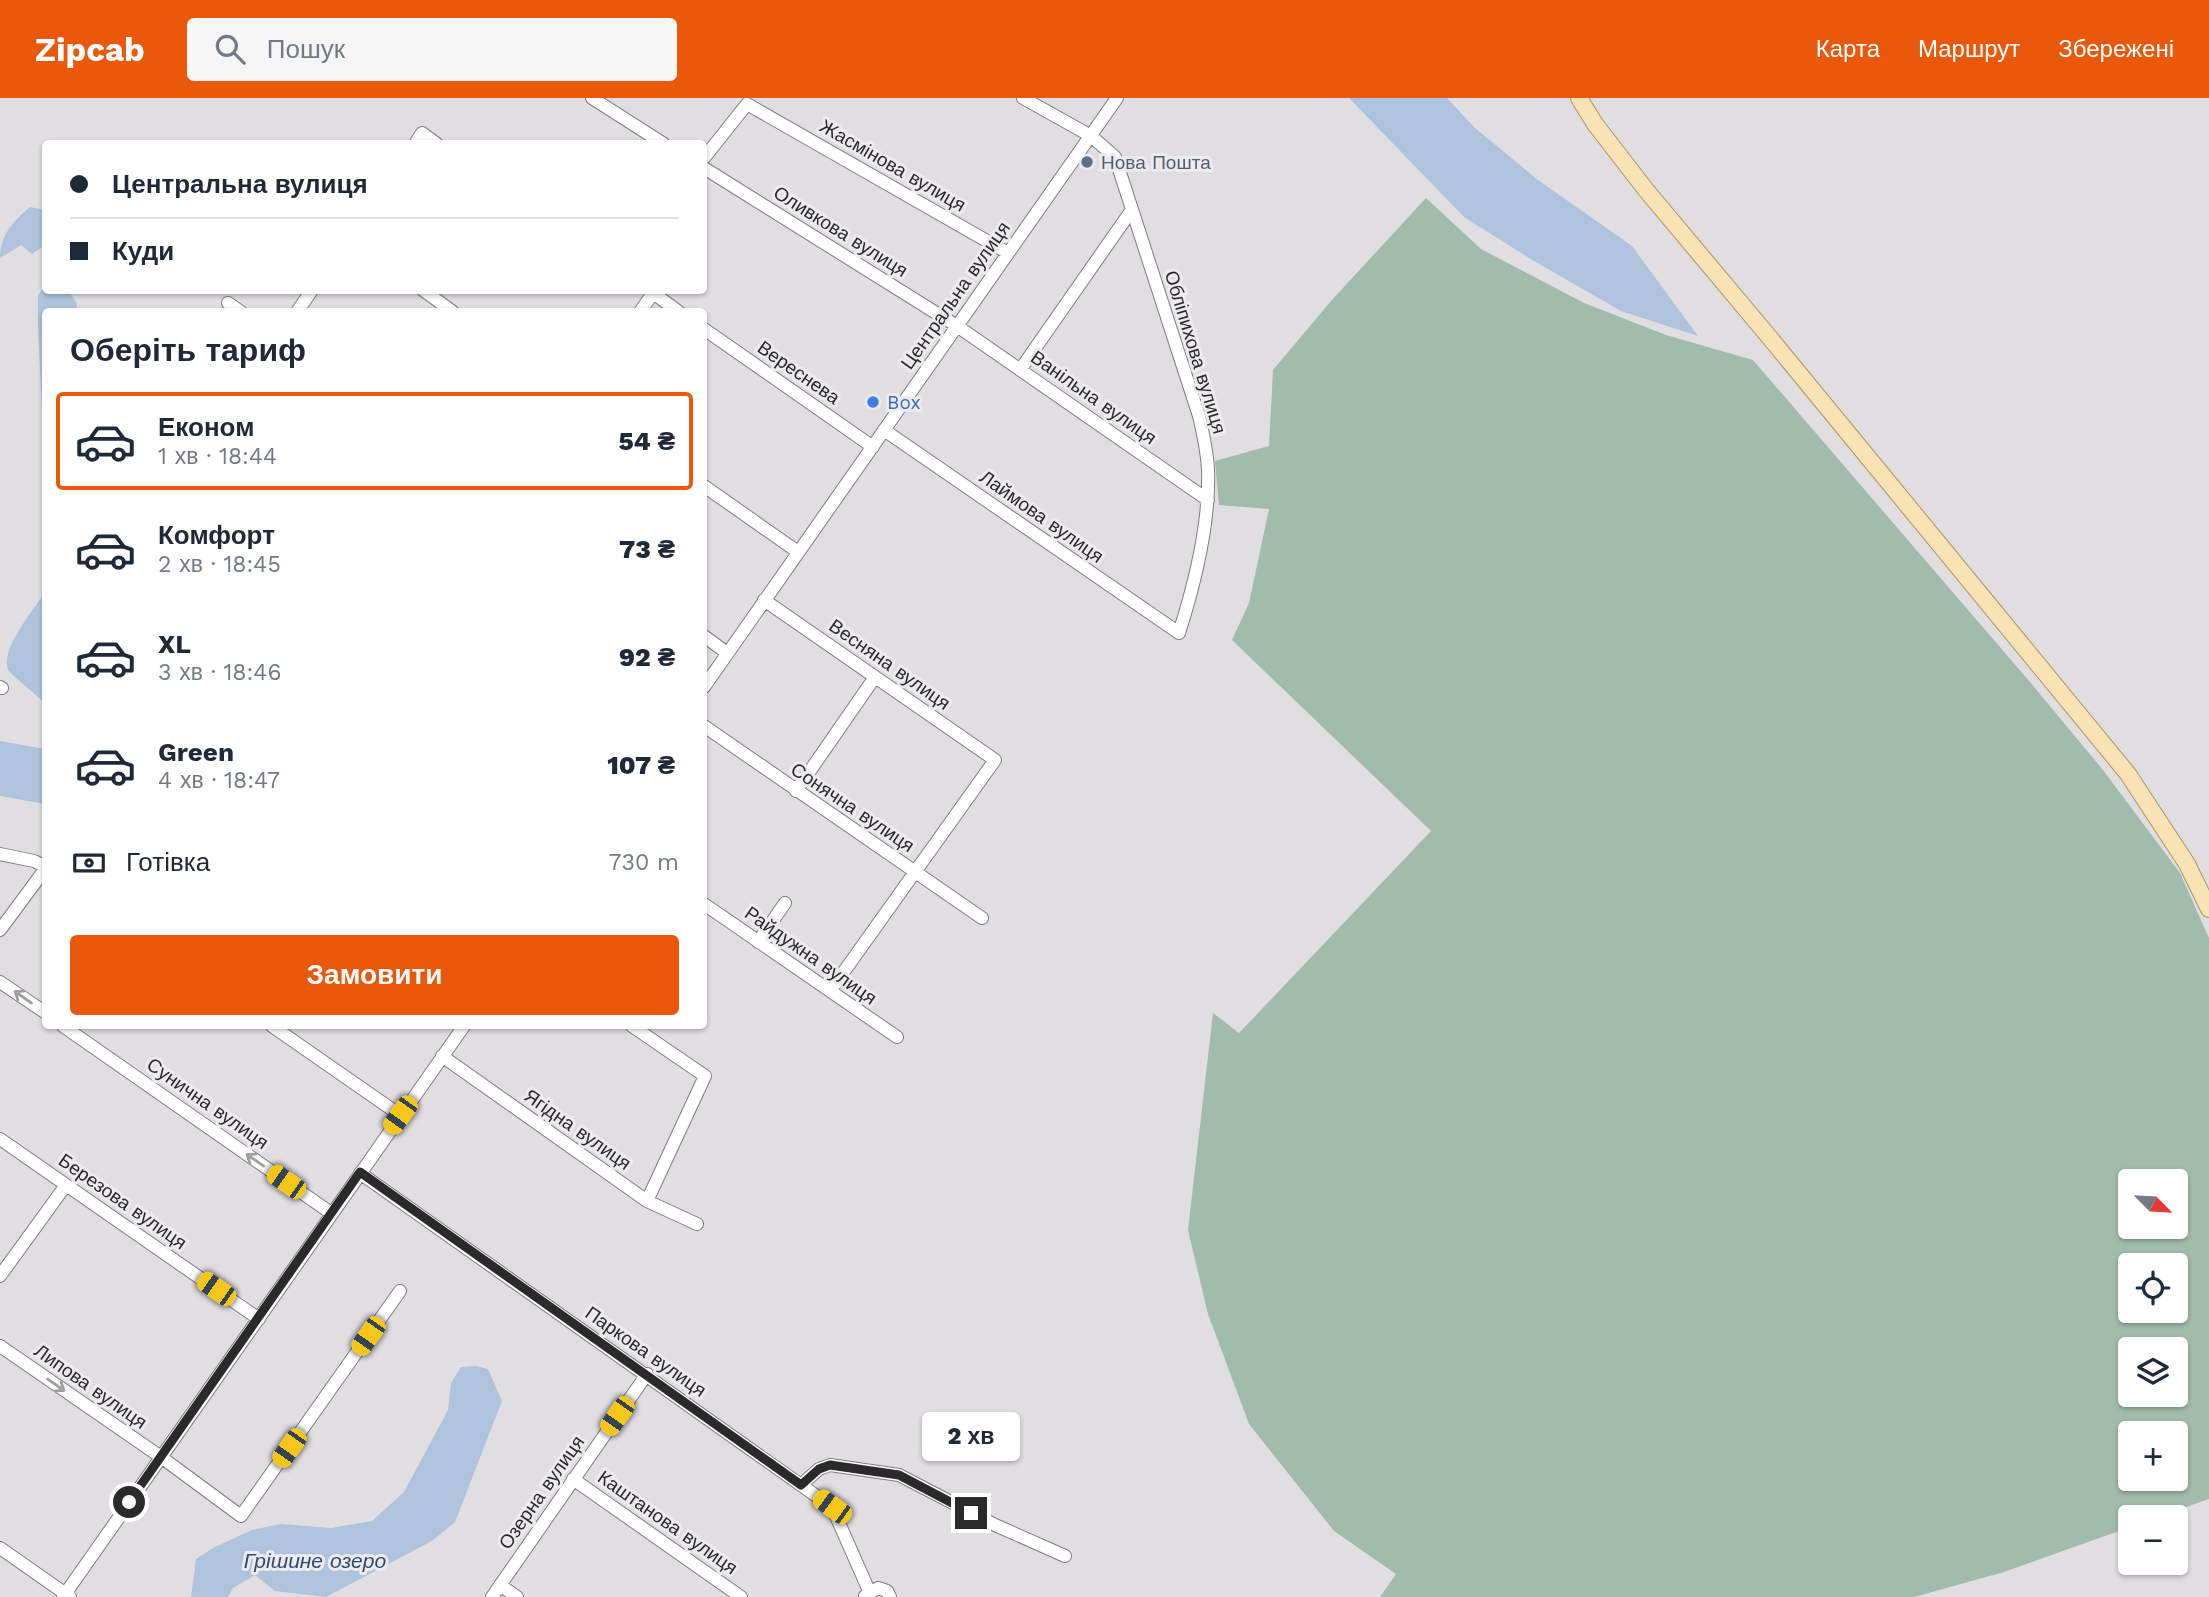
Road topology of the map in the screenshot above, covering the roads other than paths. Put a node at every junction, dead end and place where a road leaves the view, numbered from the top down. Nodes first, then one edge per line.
1 (592, 98) edge
2 (1023, 98) edge
3 (1117, 98) edge
4 (1579, 98) edge
5 (1039, 101) edge
6 (1091, 136) junction
7 (658, 140) edge
8 (707, 154) edge
9 (707, 171) edge
10 (1131, 211) junction
11 (1008, 253) junction
12 (428, 294) edge
13 (654, 294) edge
14 (229, 303) dead end
15 (236, 308) edge
16 (448, 308) edge
17 (673, 308) edge
18 (957, 326) junction
19 (707, 331) edge
20 (1020, 370) junction
21 (884, 430) junction
22 (873, 447) junction
23 (707, 488) edge
24 (1208, 500) junction
25 (798, 552) junction
26 (764, 600) junction
27 (1179, 633) joint
28 (707, 638) edge
29 (727, 653) junction
30 (875, 677) junction
31 (707, 683) edge
32 (707, 728) edge
33 (796, 791) junction
34 (0, 854) edge
35 (42, 865) edge
36 (42, 872) edge
37 (915, 872) junction
38 (785, 903) dead end
39 (707, 906) edge
40 (2209, 909) edge
41 (982, 918) dead end
42 (0, 930) edge
43 (758, 942) junction
44 (0, 982) edge
45 (830, 991) junction
46 (42, 1010) edge
47 (67, 1029) edge
48 (276, 1029) edge
49 (462, 1029) edge
50 (636, 1029) edge
51 (897, 1037) dead end
52 (442, 1056) junction
53 (400, 1115) junction
54 (0, 1139) edge
55 (360, 1172) junction
56 (66, 1185) junction
57 (647, 1201) junction
58 (331, 1213) junction
59 (697, 1224) dead end
60 (0, 1276) edge
61 (400, 1291) dead end
62 (259, 1319) junction
63 (0, 1346) edge
64 (646, 1374) junction
65 (161, 1457) junction
66 (573, 1479) junction
67 (801, 1485) junction
68 (0, 1548) edge
69 (1065, 1556) dead end
70 (500, 1585) junction
71 (867, 1595) edge
72 (66, 1596) edge
73 (492, 1597) edge
74 (517, 1597) edge
75 (741, 1597) edge
76 (890, 1597) edge

1 - 7 street
2 - 5 street, Обліпихова вулиця
3 - 6 street, Центральна вулиця
4 - 40 main road
5 - 6 street, Обліпихова вулиця
6 - 10 street, Обліпихова вулиця
6 - 11 street, Центральна вулиця
8 - 11 street, Жасмінова вулиця
9 - 18 street, Оливкова вулиця
10 - 20 street
10 - 24 street, Обліпихова вулиця
11 - 18 street, Центральна вулиця
12 - 16 street
13 - 17 street
14 - 15 street
18 - 20 street, Ванільна вулиця
18 - 21 street, Центральна вулиця
19 - 22 street, Вереснева
20 - 24 street, Ванільна вулиця
21 - 22 street, Центральна вулиця
21 - 27 street, Лаймова вулиця
22 - 25 street, Центральна вулиця
23 - 25 street
24 - 27 street, Обліпихова вулиця
25 - 26 street, Центральна вулиця
26 - 29 street, Центральна вулиця
26 - 30 street, Весняна вулиця
28 - 29 street
29 - 31 street, Центральна вулиця
30 - 33 street
30 - 37 street, Весняна вулиця
32 - 33 street, Сонячна вулиця
33 - 37 street, Сонячна вулиця
34 - 35 street
36 - 42 street
37 - 41 street, Сонячна вулиця
37 - 45 street
38 - 43 street
39 - 43 street, Райдужна вулиця
43 - 45 street, Райдужна вулиця
46 -> 44 street
45 - 51 street, Райдужна вулиця
58 -> 47 street, Сунична вулиця
48 - 53 street
49 - 52 street
50 - 57 street
52 - 53 street
52 - 57 street, Ягідна вулиця
53 - 55 street
54 - 56 street, Березова вулиця
55 - 58 street
55 - 64 street, Паркова вулиця
56 - 60 street
56 - 62 street, Березова вулиця
57 - 59 street, Ягідна вулиця
58 - 62 street
61 - 65 street, Липова вулиця
62 - 65 street
63 -> 65 street, Липова вулиця
64 - 66 street, Озерна вулиця
64 - 67 street, Паркова вулиця
65 - 72 street
66 - 70 street, Озерна вулиця
66 - 75 street, Каштанова вулиця
67 - 69 street
67 - 71 street, Паркова вулиця
68 - 72 street
70 - 73 street, Озерна вулиця
70 - 74 street
71 - 76 street

